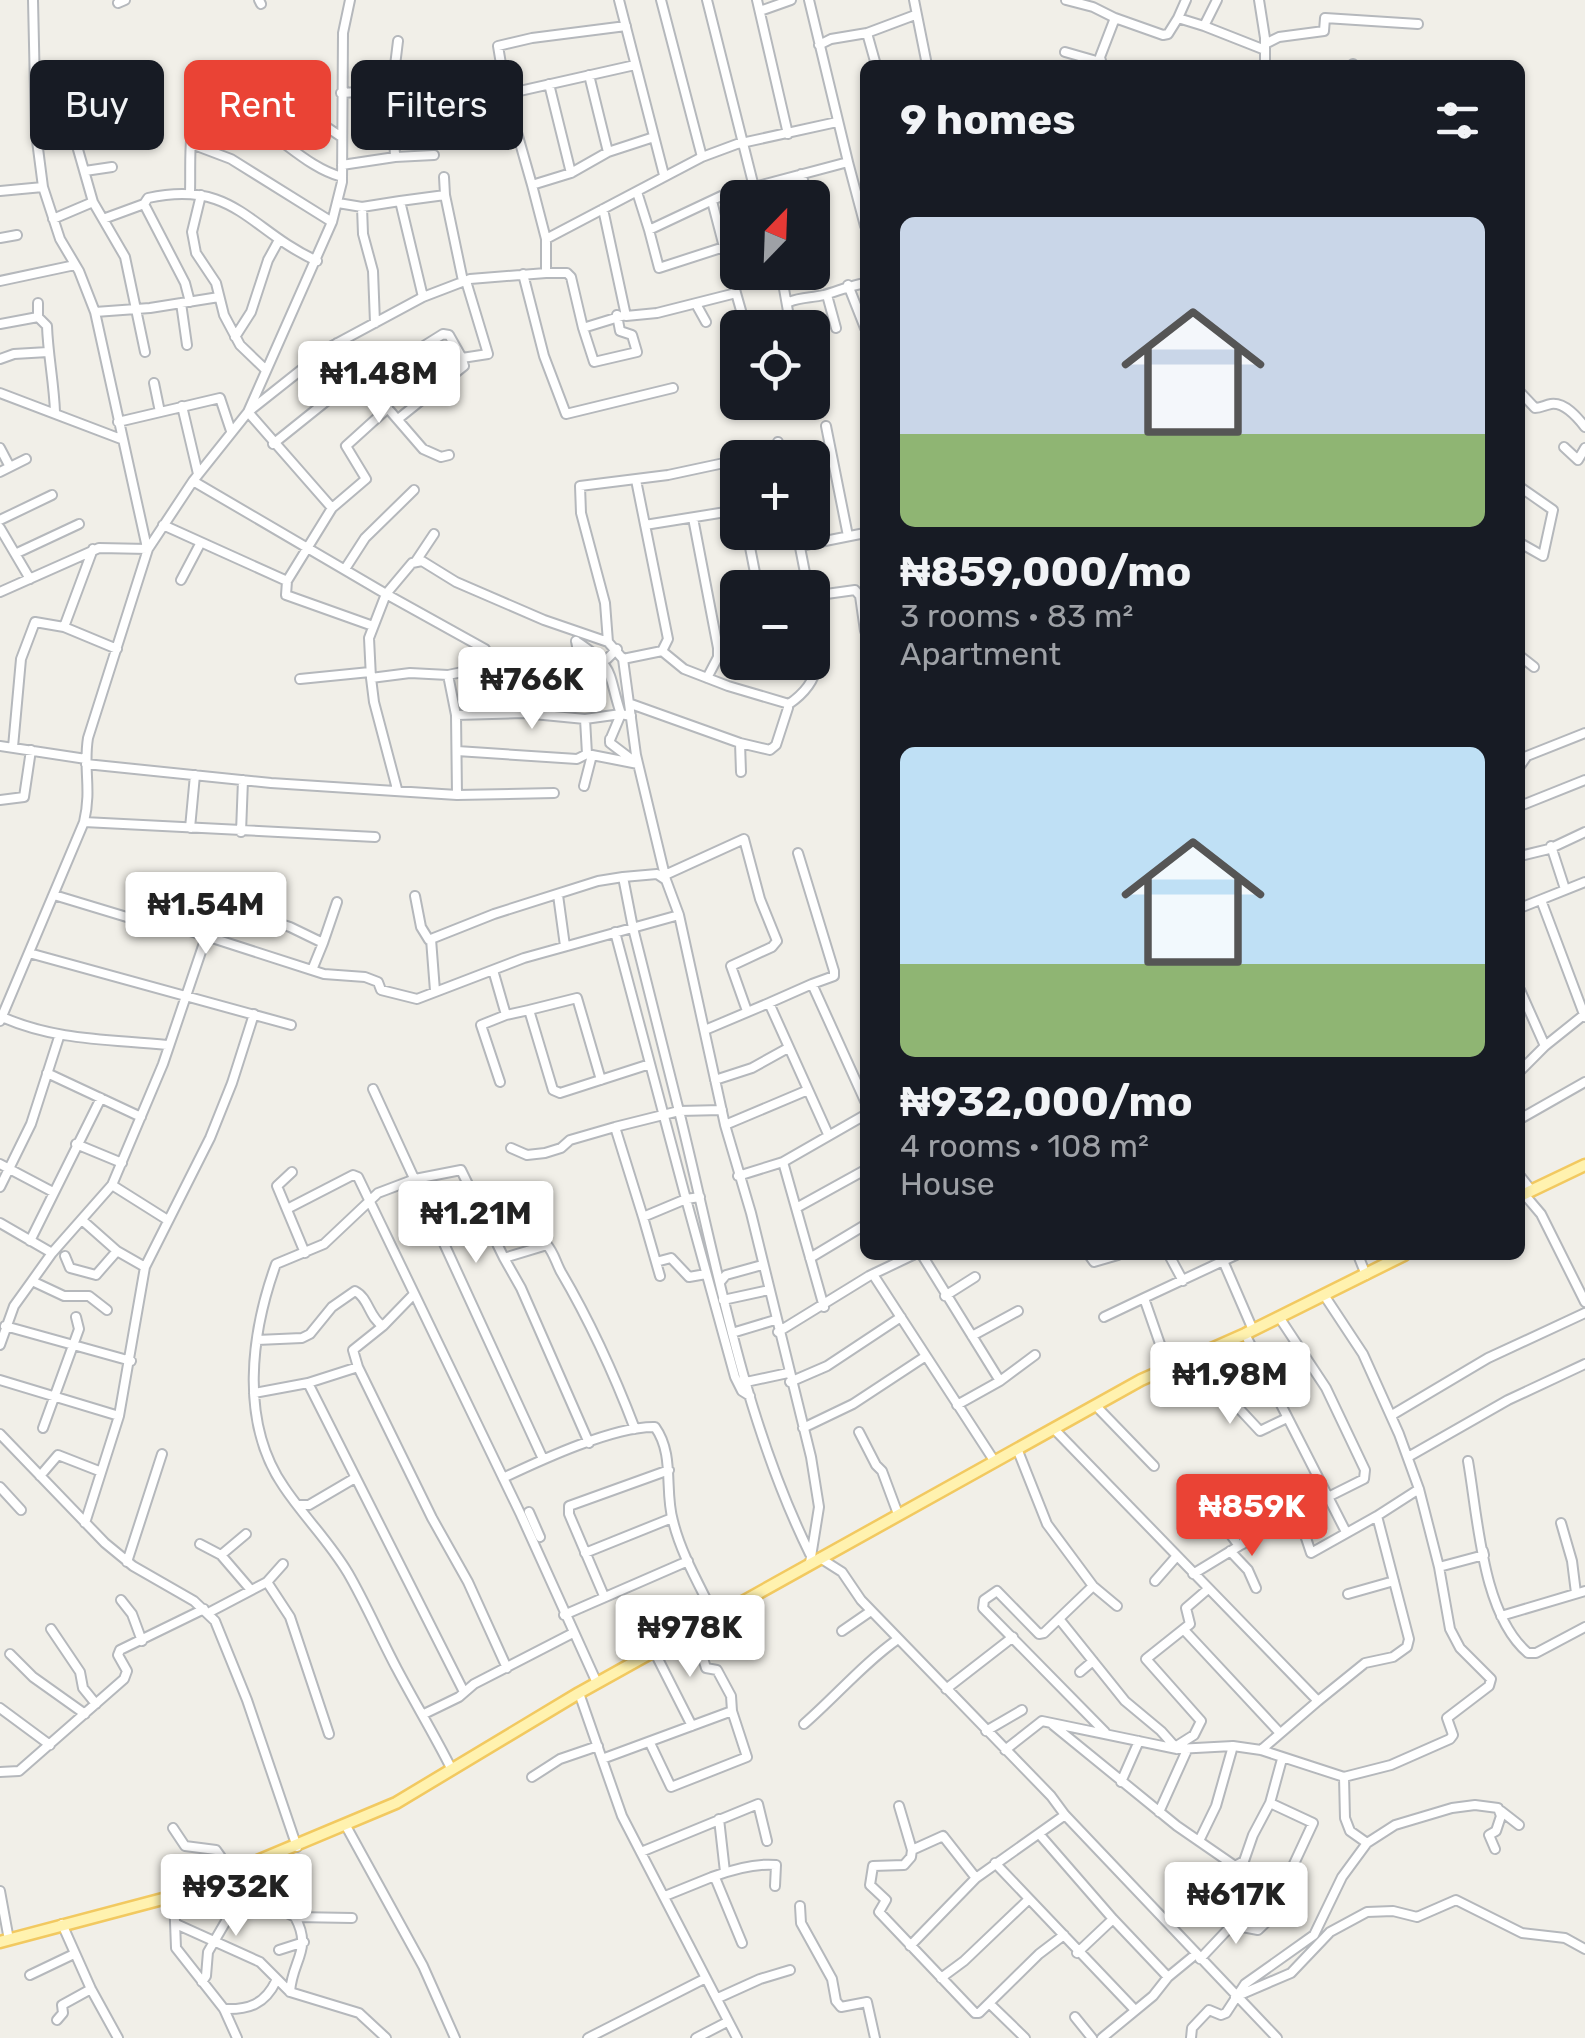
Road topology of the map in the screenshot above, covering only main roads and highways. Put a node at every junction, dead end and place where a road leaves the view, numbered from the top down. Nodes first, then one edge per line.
1 (1585, 1165) edge
2 (1525, 1193) edge
3 (1394, 1260) edge
4 (5, 1941) edge

1 - 2 main road
3 - 4 main road

